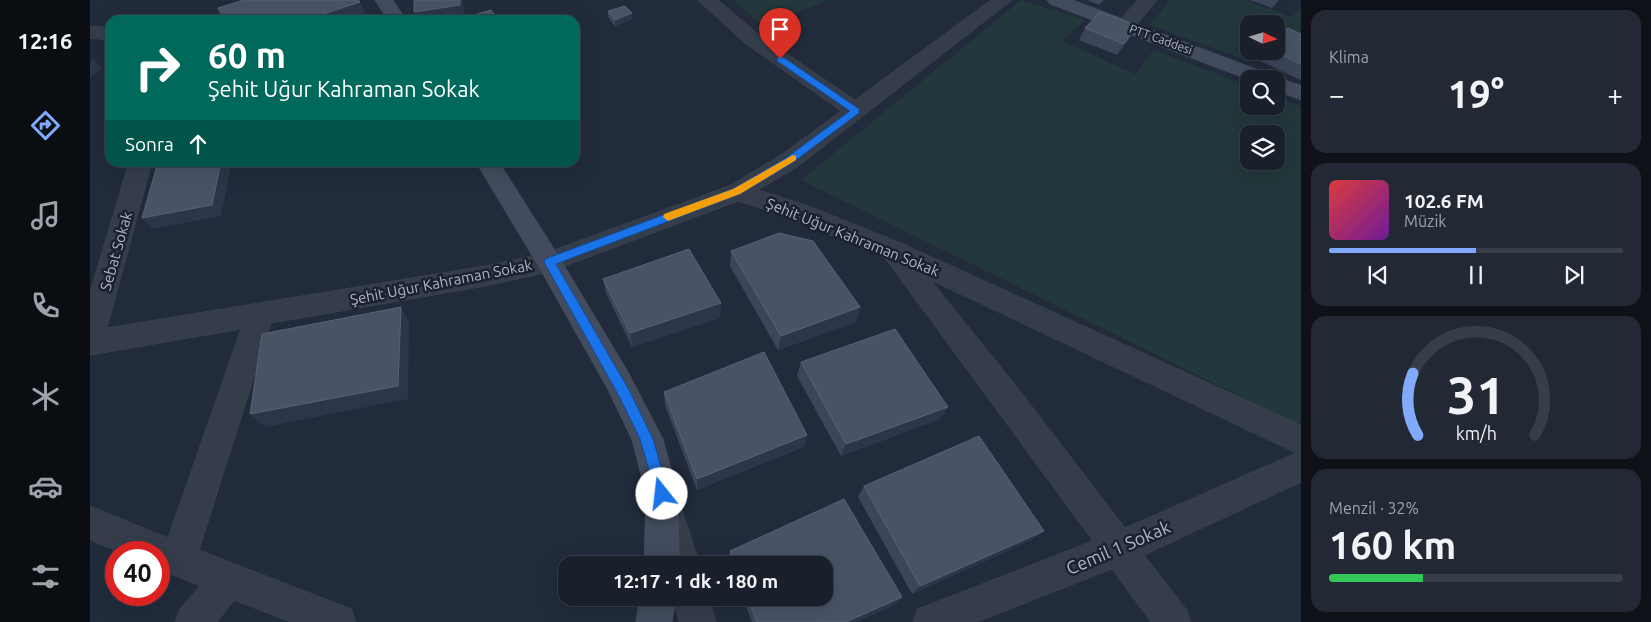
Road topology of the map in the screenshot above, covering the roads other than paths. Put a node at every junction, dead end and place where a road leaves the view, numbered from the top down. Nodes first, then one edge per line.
1 (284, 0) edge
2 (384, 0) edge
3 (707, 0) edge
4 (1003, 0) edge
5 (1056, 0) edge
6 (1148, 0) edge
7 (236, 15) edge
8 (394, 15) edge
9 (1125, 26) junction
10 (90, 32) edge
11 (105, 34) edge
12 (1241, 70) edge
13 (1285, 87) edge
14 (1301, 93) edge
15 (856, 111) junction
16 (140, 167) edge
17 (489, 167) edge
18 (737, 192) junction
19 (892, 250) junction
20 (549, 262) junction
21 (260, 315) junction
22 (90, 340) edge
23 (90, 344) edge
24 (1301, 440) edge
25 (1301, 466) edge
26 (662, 494) junction
27 (90, 523) edge
28 (1118, 549) junction
29 (662, 556) edge
30 (679, 556) edge
31 (178, 560) junction
32 (228, 580) junction
33 (657, 606) edge
34 (693, 606) edge
35 (193, 622) edge
36 (338, 622) edge
37 (654, 622) edge
38 (698, 622) edge
39 (931, 622) edge
40 (1173, 622) edge

1 - 7 street
2 - 8 street
3 - 15 street
4 - 15 street
5 - 9 street, PTT Caddesi
6 - 9 street
9 - 12 street, PTT Caddesi
10 - 11 street
13 - 14 street
15 - 18 street
16 - 22 street, Sebat Sokak
17 - 20 street
18 - 19 street, Şehit Uğur Kahraman Sokak
18 - 20 street, Şehit Uğur Kahraman Sokak
19 - 24 street, Şehit Uğur Kahraman Sokak
19 - 28 street
20 - 21 street, Şehit Uğur Kahraman Sokak
20 - 26 street
21 - 23 street, Şehit Uğur Kahraman Sokak
21 - 31 street
25 - 28 street, Cemil 1 Sokak
26 - 29 street
26 - 30 street
27 - 31 street
28 - 39 street, Cemil 1 Sokak
28 - 40 street
31 - 32 street
32 - 35 street
32 - 36 street
33 - 37 street
34 - 38 street

